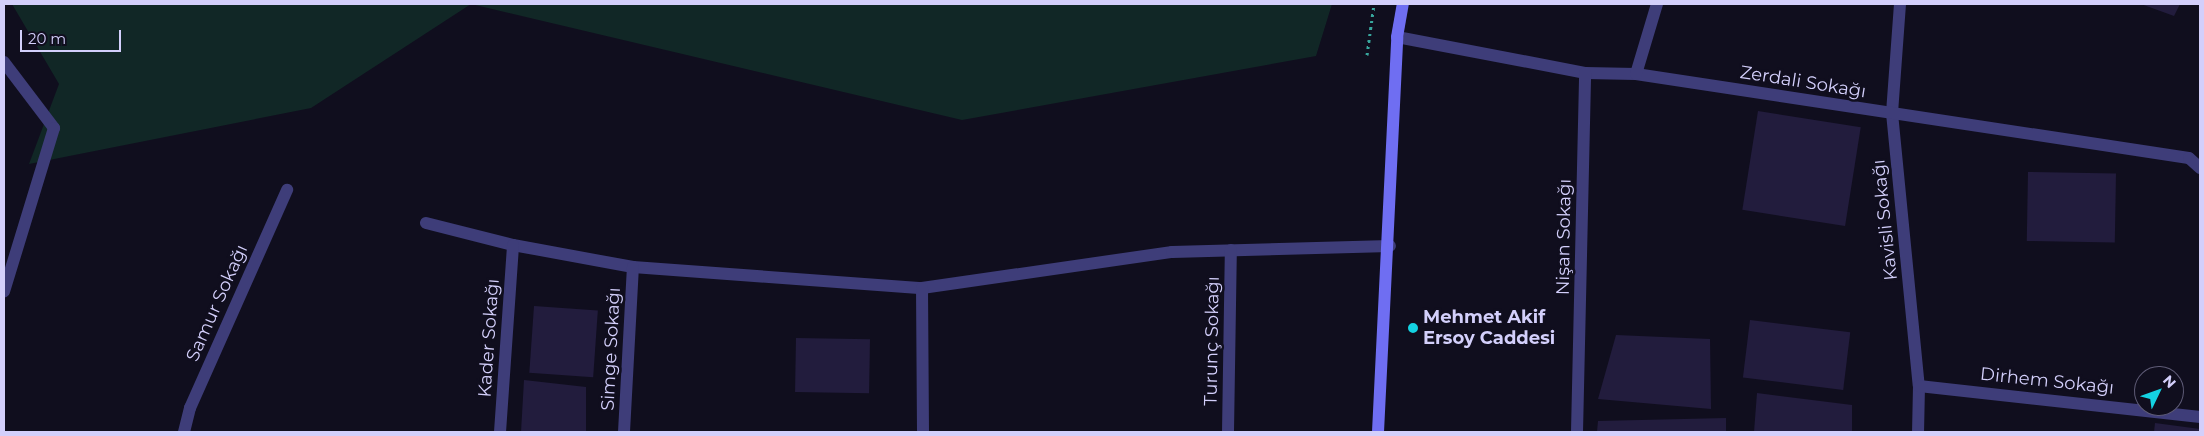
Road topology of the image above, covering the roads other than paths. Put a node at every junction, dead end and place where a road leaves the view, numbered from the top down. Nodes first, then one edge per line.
1 (1403, 4) edge
2 (1657, 4) edge
3 (1900, 4) edge
4 (1397, 38) junction
5 (4, 62) edge
6 (1585, 73) junction
7 (1636, 74) junction
8 (1892, 113) junction
9 (2200, 168) edge
10 (287, 190) dead end
11 (426, 223) dead end
12 (513, 245) junction
13 (1390, 246) junction
14 (1231, 250) junction
15 (632, 266) junction
16 (922, 288) junction
17 (4, 292) edge
18 (1919, 386) junction
19 (2200, 417) edge
20 (184, 432) edge
21 (500, 432) edge
22 (624, 432) edge
23 (923, 432) edge
24 (1228, 432) edge
25 (1378, 432) edge
26 (1577, 432) edge
27 (1918, 432) edge

1 - 4 street
2 - 7 street
3 - 8 street, Kavisli Sokağı
4 - 6 street, Zerdali Sokağı
4 - 13 street
5 - 17 street
6 - 7 street, Zerdali Sokağı
6 - 26 street, Nişan Sokağı
7 - 8 street, Zerdali Sokağı
8 - 9 street, Zerdali Sokağı
8 - 18 street, Kavisli Sokağı
10 - 20 street, Samur Sokağı
11 - 12 street
12 - 15 street
12 - 21 street, Kader Sokağı
13 - 14 street
13 - 25 street
14 - 16 street
14 - 24 street, Turunç Sokağı
15 - 16 street
15 - 22 street, Simge Sokağı
16 - 23 street
18 - 19 street, Dirhem Sokağı
18 - 27 street, Kavisli Sokağı

